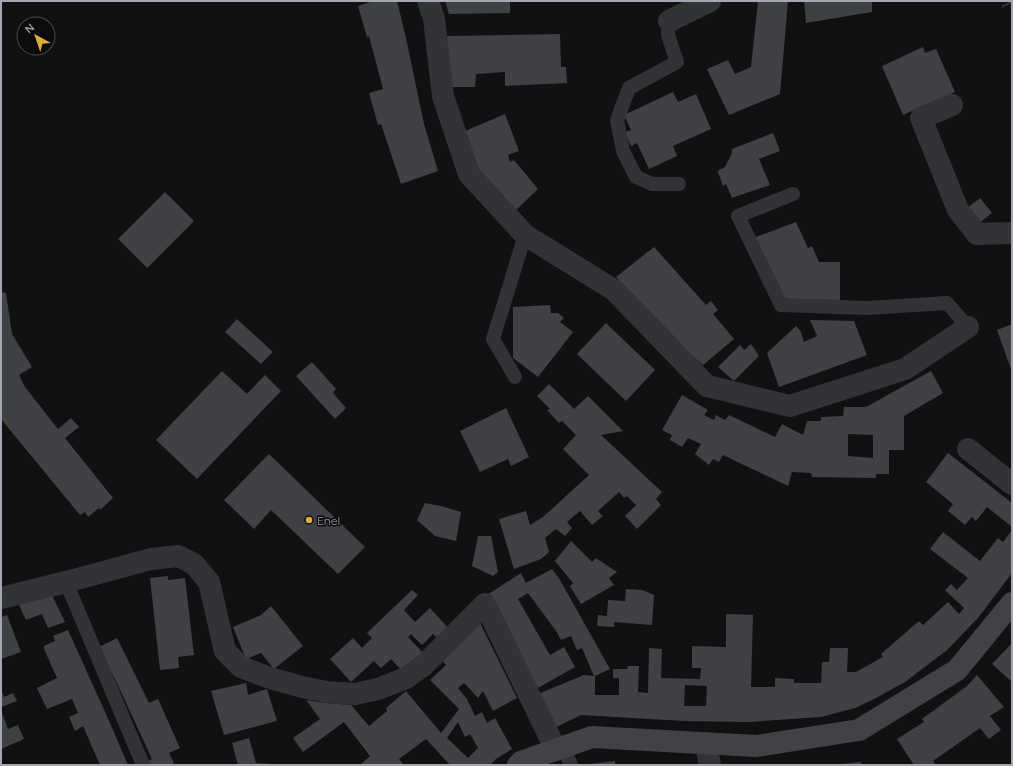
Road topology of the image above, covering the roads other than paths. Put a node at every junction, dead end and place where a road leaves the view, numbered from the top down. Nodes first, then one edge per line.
1 (428, 1) edge
2 (710, 1) edge
3 (669, 21) joint
4 (952, 105) dead end
5 (679, 184) dead end
6 (793, 194) dead end
7 (1012, 233) edge
8 (525, 235) junction
9 (968, 327) joint
10 (516, 377) dead end
11 (968, 449) dead end
12 (1012, 484) edge
13 (66, 582) junction
14 (1, 598) edge
15 (1012, 603) edge
16 (706, 744) junction
17 (563, 754) edge
18 (143, 765) edge
19 (518, 765) edge
20 (710, 765) edge

1 - 8 street
2 - 3 street
3 - 5 lane
4 - 7 street
6 - 9 lane
8 - 9 street
8 - 10 lane
11 - 12 street
13 - 14 street
13 - 17 street
13 - 18 lane
15 - 16 street
16 - 17 street
16 - 20 street
17 - 19 street

